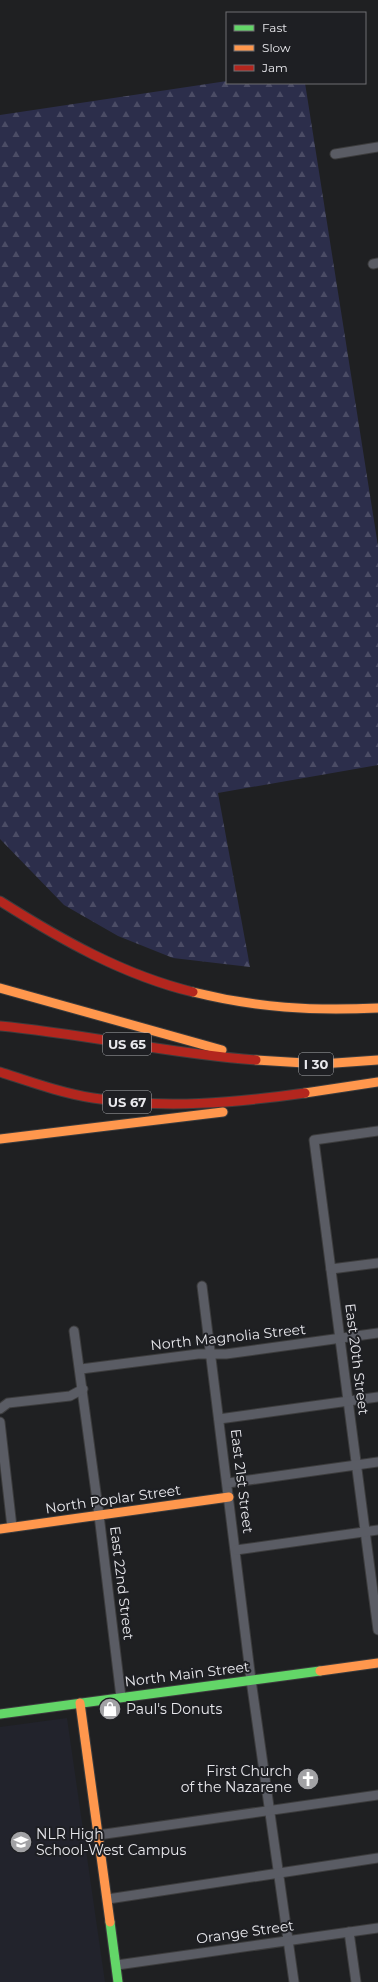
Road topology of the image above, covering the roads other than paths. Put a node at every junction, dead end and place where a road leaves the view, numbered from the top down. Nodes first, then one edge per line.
1 (378, 147) edge
2 (335, 154) dead end
3 (0, 901) edge
4 (0, 988) edge
5 (378, 1008) edge
6 (0, 1026) edge
7 (255, 1058) junction
8 (378, 1060) edge
9 (0, 1072) edge
10 (378, 1082) edge
11 (257, 1100) junction
12 (378, 1131) edge
13 (0, 1139) edge
14 (378, 1263) edge
15 (331, 1269) junction
16 (202, 1286) dead end
17 (74, 1331) dead end
18 (378, 1333) edge
19 (340, 1338) junction
20 (211, 1354) junction
21 (80, 1369) junction
22 (83, 1389) junction
23 (378, 1397) edge
24 (348, 1401) junction
25 (0, 1409) edge
26 (219, 1419) junction
27 (0, 1422) edge
28 (378, 1462) edge
29 (357, 1465) junction
30 (228, 1483) junction
31 (229, 1497) junction
32 (99, 1515) junction
33 (12, 1527) junction
34 (0, 1529) edge
35 (378, 1530) edge
36 (365, 1532) junction
37 (236, 1550) junction
38 (378, 1630) edge
39 (378, 1663) edge
40 (251, 1680) junction
41 (121, 1697) junction
42 (80, 1703) junction
43 (0, 1714) edge
44 (378, 1795) edge
45 (271, 1810) junction
46 (98, 1835) junction
47 (378, 1858) edge
48 (279, 1873) junction
49 (108, 1899) junction
50 (378, 1928) edge
51 (349, 1932) junction
52 (288, 1940) junction
53 (117, 1965) junction
54 (118, 1982) edge
55 (294, 1982) edge
56 (356, 1982) edge

1 - 2 street
3 - 5 main road
4 - 7 main road
6 - 7 main road, US 65
7 - 8 main road, I 30
9 - 11 main road, US 67
10 - 11 main road, I 30
11 - 13 main road
12 - 15 street, East 20th Street
14 - 15 street
15 - 19 street, East 20th Street
16 - 20 street, East 21st Street
17 - 21 street, East 22nd Street
18 - 19 street, North Magnolia Street
19 - 20 street, North Magnolia Street
19 - 24 street, East 20th Street
20 - 21 street, North Magnolia Street
20 - 26 street, East 21st Street
21 - 22 street, East 22nd Street
22 - 25 street
22 - 32 street, East 22nd Street
23 - 24 street
24 - 26 street
24 - 29 street, East 20th Street
26 - 30 street, East 21st Street
27 - 33 street
28 - 29 street
29 - 30 street
29 - 36 street, East 20th Street
30 - 31 street, East 21st Street
31 - 32 main road, North Poplar Street
31 - 37 street, East 21st Street
32 - 33 main road, North Poplar Street
32 - 41 street, East 22nd Street
33 - 34 main road, North Poplar Street
35 - 36 street
36 - 37 street
36 - 38 street, East 20th Street
37 - 40 street, East 21st Street
39 - 40 main road, North Main Street
40 - 41 main road, North Main Street
40 - 45 street, East 21st Street
41 - 42 main road, North Main Street
42 - 43 main road, North Main Street
42 - 46 main road
44 - 45 street
45 - 46 street
45 - 48 street, East 21st Street
46 - 49 main road
47 - 48 street
48 - 49 street
48 - 52 street, East 21st Street
49 - 53 main road
50 - 51 street, Orange Street
51 - 52 street, Orange Street
51 - 56 street
52 - 53 street, Orange Street
52 - 55 street, East 21st Street
53 - 54 main road

